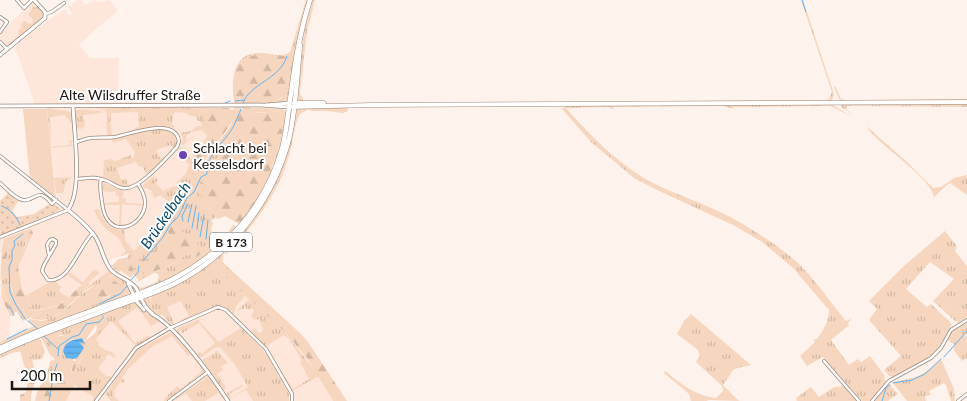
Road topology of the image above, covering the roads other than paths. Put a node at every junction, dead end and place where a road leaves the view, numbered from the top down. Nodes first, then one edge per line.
1 (17, 0) edge
2 (33, 0) edge
3 (310, 0) edge
4 (64, 3) dead end
5 (46, 14) junction
6 (0, 17) edge
7 (0, 32) edge
8 (0, 42) edge
9 (7, 49) junction
10 (0, 55) edge
11 (967, 102) edge
12 (292, 105) junction
13 (0, 106) edge
14 (73, 106) junction
15 (75, 142) junction
16 (0, 156) edge
17 (76, 179) junction
18 (101, 179) junction
19 (0, 183) edge
20 (138, 184) junction
21 (56, 200) junction
22 (68, 210) junction
23 (93, 233) junction
24 (0, 238) edge
25 (49, 255) junction
26 (137, 296) junction
27 (967, 320) edge
28 (170, 328) junction
29 (35, 335) junction
30 (0, 348) edge
31 (0, 352) edge
32 (824, 361) dead end
33 (208, 372) junction
34 (967, 394) edge
35 (96, 401) edge
36 (169, 401) edge
37 (228, 401) edge
38 (292, 401) edge
39 (859, 401) edge
40 (872, 401) edge
41 (958, 401) edge

1 - 2 street
2 - 5 street
3 - 12 main road, B 173
4 - 5 street
5 - 9 street
6 - 7 street
8 - 9 street
9 - 10 street
11 - 12 main road
12 - 14 street, Alte Wilsdruffer Straße
12 - 26 main road, B 173
13 - 14 street, Alte Wilsdruffer Straße
14 - 15 street
15 - 17 street
15 - 20 street
16 - 21 street
17 - 18 street
17 - 22 street
18 - 20 street
18 - 20 street
19 - 21 street
21 - 22 street
22 - 23 street
22 - 24 street
23 - 25 street
23 - 26 street
25 - 25 street
26 - 28 street
26 - 29 main road, B 173
27 - 40 street
28 - 33 street
28 - 35 street
28 - 38 street
29 - 30 main road, B 173
29 - 31 main road, B 173
32 - 39 street
33 - 36 street
33 - 37 street
34 - 41 street

